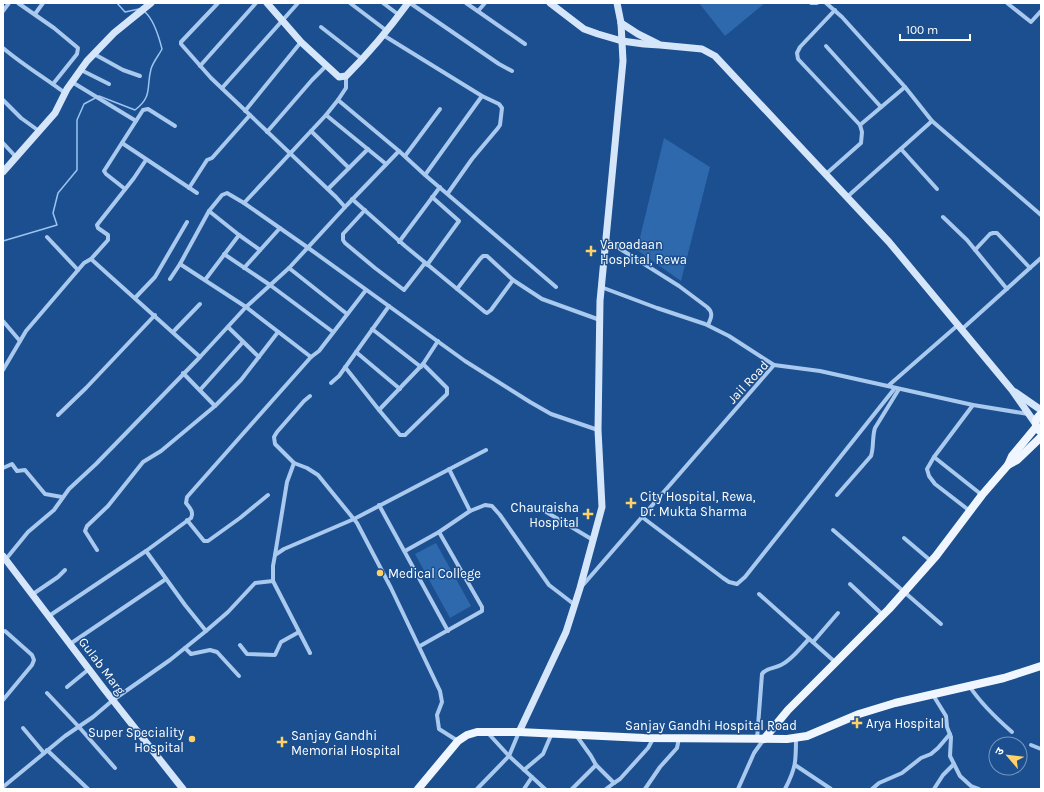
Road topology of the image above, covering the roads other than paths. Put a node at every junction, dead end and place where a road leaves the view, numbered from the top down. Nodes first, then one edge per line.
1 (9, 3) edge
2 (18, 3) edge
3 (42, 3) edge
4 (218, 3) edge
5 (256, 3) edge
6 (268, 3) edge
7 (298, 3) edge
8 (350, 3) edge
9 (383, 3) edge
10 (409, 3) edge
11 (466, 3) edge
12 (485, 3) edge
13 (550, 3) edge
14 (616, 3) edge
15 (811, 3) edge
16 (817, 3) edge
17 (826, 3) edge
18 (1007, 3) edge
19 (150, 5) edge
20 (835, 10) junction
21 (478, 11) junction
22 (1041, 11) edge
23 (3, 12) edge
24 (35, 14) junction
25 (399, 15) junction
26 (283, 20) junction
27 (621, 23) junction
28 (321, 27) dead end
29 (385, 33) junction
30 (622, 41) junction
31 (301, 42) junction
32 (524, 44) dead end
33 (660, 45) junction
34 (826, 46) dead end
35 (3, 48) edge
36 (94, 54) junction
37 (362, 59) junction
38 (200, 66) junction
39 (326, 66) junction
40 (81, 70) junction
41 (512, 71) dead end
42 (140, 76) dead end
43 (346, 76) junction
44 (72, 82) junction
45 (54, 84) junction
46 (109, 84) dead end
47 (905, 87) junction
48 (222, 88) junction
49 (65, 93) junction
50 (482, 96) junction
51 (3, 100) edge
52 (338, 100) junction
53 (881, 107) junction
54 (440, 109) dead end
55 (245, 111) junction
56 (326, 115) junction
57 (250, 116) junction
58 (136, 121) junction
59 (932, 121) junction
60 (860, 125) junction
61 (175, 126) dead end
62 (38, 131) junction
63 (311, 131) junction
64 (267, 132) junction
65 (3, 143) edge
66 (122, 143) junction
67 (368, 148) junction
68 (900, 149) junction
69 (399, 150) junction
70 (290, 153) junction
71 (405, 156) junction
72 (16, 157) junction
73 (146, 160) junction
74 (386, 164) junction
75 (349, 168) junction
76 (3, 172) edge
77 (425, 175) junction
78 (825, 175) junction
79 (440, 187) junction
80 (189, 188) junction
81 (125, 189) junction
82 (328, 189) junction
83 (937, 189) dead end
84 (197, 193) dead end
85 (448, 193) junction
86 (432, 197) junction
87 (847, 198) junction
88 (352, 199) junction
89 (244, 203) junction
90 (345, 207) junction
91 (364, 210) junction
92 (209, 211) junction
93 (1041, 215) edge
94 (943, 217) dead end
95 (187, 222) dead end
96 (280, 228) junction
97 (239, 235) junction
98 (47, 237) dead end
99 (606, 240) junction
100 (399, 242) junction
101 (307, 247) junction
102 (260, 250) junction
103 (975, 250) junction
104 (224, 254) junction
105 (1041, 258) edge
106 (91, 259) junction
107 (180, 264) junction
108 (426, 264) junction
109 (244, 268) junction
110 (289, 268) junction
111 (1030, 268) junction
112 (78, 270) junction
113 (170, 279) dead end
114 (205, 280) junction
115 (513, 280) junction
116 (270, 285) junction
117 (556, 287) dead end
118 (601, 287) junction
119 (457, 289) junction
120 (1007, 289) junction
121 (366, 290) junction
122 (136, 298) junction
123 (200, 304) dead end
124 (389, 306) junction
125 (246, 307) junction
126 (347, 314) junction
127 (155, 315) junction
128 (600, 320) junction
129 (3, 321) edge
130 (708, 325) junction
131 (228, 327) junction
132 (959, 327) junction
133 (372, 330) junction
134 (173, 332) junction
135 (278, 332) junction
136 (333, 332) junction
137 (20, 341) junction
138 (243, 342) junction
139 (438, 342) junction
140 (356, 352) junction
141 (200, 356) junction
142 (259, 357) junction
143 (311, 357) junction
144 (422, 365) junction
145 (774, 365) junction
146 (345, 367) junction
147 (3, 370) edge
148 (184, 374) junction
149 (331, 383) dead end
150 (888, 386) junction
151 (897, 388) junction
152 (400, 389) junction
153 (200, 390) junction
154 (1012, 390) junction
155 (310, 396) dead end
156 (973, 405) junction
157 (215, 406) junction
158 (379, 410) junction
159 (1041, 410) edge
160 (1029, 414) junction
161 (1041, 414) edge
162 (58, 415) dead end
163 (1037, 427) edge
164 (598, 430) junction
165 (1041, 437) edge
166 (486, 450) dead end
167 (934, 457) junction
168 (294, 463) junction
169 (1008, 465) junction
170 (3, 468) edge
171 (449, 469) junction
172 (268, 495) dead end
173 (837, 495) dead end
174 (982, 495) junction
175 (62, 497) junction
176 (379, 505) junction
177 (543, 510) dead end
178 (970, 511) junction
179 (470, 512) junction
180 (642, 518) junction
181 (354, 519) junction
182 (188, 520) junction
183 (834, 530) dead end
184 (439, 532) junction
185 (904, 538) dead end
186 (593, 540) junction
187 (97, 550) dead end
188 (146, 551) junction
189 (404, 551) junction
190 (274, 555) junction
191 (5, 560) edge
192 (931, 562) junction
193 (65, 570) dead end
194 (166, 579) junction
195 (273, 581) junction
196 (850, 584) dead end
197 (580, 588) junction
198 (904, 593) junction
199 (33, 594) junction
200 (759, 594) dead end
201 (575, 605) junction
202 (838, 613) dead end
203 (883, 615) junction
204 (49, 616) junction
205 (941, 624) dead end
206 (5, 631) dead end
207 (206, 631) junction
208 (448, 631) junction
209 (299, 632) junction
210 (809, 639) junction
211 (813, 642) junction
212 (70, 644) junction
213 (240, 645) dead end
214 (420, 646) junction
215 (185, 648) junction
216 (310, 653) dead end
217 (836, 663) junction
218 (1041, 666) edge
219 (89, 669) junction
220 (239, 676) dead end
221 (67, 686) dead end
222 (970, 687) junction
223 (47, 693) dead end
224 (933, 694) junction
225 (3, 700) edge
226 (113, 700) junction
227 (79, 727) junction
228 (23, 728) dead end
229 (487, 732) junction
230 (520, 732) junction
231 (1012, 732) dead end
232 (552, 734) junction
233 (950, 734) junction
234 (576, 735) junction
235 (654, 738) junction
236 (679, 738) junction
237 (796, 738) junction
238 (761, 739) junction
239 (458, 741) junction
240 (1031, 745) dead end
241 (1041, 749) edge
242 (46, 752) junction
243 (509, 756) junction
244 (954, 764) junction
245 (596, 765) junction
246 (794, 765) junction
247 (115, 768) dead end
248 (524, 770) junction
249 (532, 777) junction
250 (614, 783) junction
251 (3, 787) edge
252 (85, 788) edge
253 (970, 788) edge
254 (183, 789) edge
255 (418, 789) edge
256 (477, 789) edge
257 (524, 789) edge
258 (545, 789) edge
259 (572, 789) edge
260 (606, 789) edge
261 (645, 789) edge
262 (738, 789) edge
263 (785, 789) edge
264 (831, 789) edge
265 (872, 789) edge
266 (934, 789) edge
267 (979, 789) edge

1 - 23 street
2 - 24 street
3 - 24 street
4 - 38 street
5 - 38 street
6 - 26 main road
7 - 26 street
8 - 29 street
9 - 25 street
10 - 25 main road
10 - 41 street
11 - 21 street
12 - 21 street
13 - 30 main road
14 - 27 main road
15 - 16 street
17 - 20 street
18 - 22 street
19 - 36 main road
20 - 47 street
20 - 60 street
21 - 32 street
24 - 45 street
25 - 29 main road
26 - 31 main road
26 - 48 street
27 - 30 main road
27 - 33 main road
28 - 37 street
29 - 37 main road
29 - 50 street
30 - 33 main road
30 - 99 main road
31 - 39 main road
31 - 55 street
33 - 78 main road
34 - 53 street
35 - 45 street
36 - 40 main road
36 - 42 street
37 - 43 main road
38 - 48 street
39 - 43 main road
39 - 64 street
40 - 44 main road
40 - 46 street
43 - 52 street
44 - 49 main road
44 - 58 street
45 - 49 street
47 - 53 street
47 - 59 street
48 - 55 street
49 - 62 main road
50 - 77 street
50 - 85 street
51 - 62 street
52 - 56 street
52 - 69 street
53 - 60 street
54 - 71 street
55 - 57 street
56 - 63 street
56 - 67 street
57 - 64 street
57 - 80 street
58 - 61 street
58 - 66 street
59 - 68 street
59 - 93 street
60 - 78 street
62 - 72 main road
63 - 70 street
63 - 75 street
64 - 70 street
65 - 72 street
66 - 73 street
66 - 81 street
67 - 74 street
67 - 75 street
68 - 83 street
68 - 87 street
69 - 71 street
69 - 74 street
70 - 82 street
70 - 89 street
71 - 77 street
72 - 76 main road
73 - 80 street
73 - 81 street
74 - 88 street
75 - 82 street
77 - 79 street
78 - 87 main road
79 - 85 street
79 - 86 street
80 - 84 street
81 - 106 street
82 - 90 street
85 - 117 street
86 - 100 street
86 - 108 street
87 - 132 main road
88 - 90 street
88 - 91 street
89 - 92 street
89 - 96 street
90 - 101 street
91 - 100 street
91 - 108 street
92 - 97 street
92 - 107 street
94 - 103 street
95 - 122 street
96 - 101 street
96 - 102 street
97 - 102 street
97 - 104 street
98 - 112 street
99 - 118 main road
99 - 130 street
100 - 108 street
101 - 110 street
101 - 121 street
102 - 109 street
103 - 111 street
103 - 120 street
104 - 109 street
104 - 114 street
105 - 111 street
106 - 112 street
106 - 122 street
107 - 113 street
107 - 114 street
108 - 119 street
109 - 116 street
110 - 116 street
110 - 126 street
111 - 120 street
112 - 137 street
114 - 125 street
115 - 119 street
115 - 119 street
115 - 128 street
116 - 125 street
116 - 136 street
118 - 128 main road
118 - 130 street
120 - 132 street
121 - 124 street
121 - 126 street
122 - 127 street
123 - 134 street
124 - 133 street
124 - 139 street
125 - 131 street
125 - 135 street
126 - 136 street
127 - 134 street
127 - 162 street
128 - 164 main road
129 - 137 street
130 - 145 street
131 - 138 street
131 - 141 street
132 - 150 street
132 - 154 main road
133 - 140 street
133 - 144 street
134 - 141 street
135 - 142 street
135 - 143 street
136 - 143 street
137 - 147 street
138 - 142 street
138 - 153 street
139 - 144 street
139 - 164 street
140 - 146 street
140 - 152 street
141 - 148 street
142 - 157 street
143 - 182 street
144 - 152 street
144 - 158 street
145 - 150 street, Jail Road
145 - 180 street, Jail Road
146 - 149 street
146 - 158 street
148 - 153 street
148 - 175 street
150 - 151 street, Jail Road
151 - 156 street, Jail Road
151 - 173 street
151 - 180 street
152 - 158 street
153 - 157 street
154 - 159 main road
154 - 160 main road
155 - 168 street
156 - 160 street, Jail Road
156 - 167 street
157 - 187 street
160 - 163 main road
161 - 163 main road
163 - 169 main road
164 - 186 main road
165 - 169 main road
166 - 171 street
167 - 174 street
167 - 178 street
168 - 181 street
168 - 190 street
169 - 174 main road
170 - 175 street
171 - 176 street
171 - 179 street
172 - 182 street
174 - 178 main road
175 - 191 street
176 - 181 street
176 - 189 street
177 - 186 street
178 - 192 main road
179 - 184 street
179 - 201 street
180 - 197 street, Jail Road
181 - 190 street
181 - 214 street
182 - 188 street
183 - 198 street
184 - 189 street
184 - 208 street
185 - 192 street
186 - 197 main road
188 - 194 street
188 - 204 street
189 - 208 street
190 - 195 street
191 - 199 main road, Gulab Marg
192 - 198 main road
193 - 199 street
194 - 207 street
194 - 212 street
195 - 207 street
195 - 209 street
196 - 203 street
197 - 201 main road
198 - 203 main road
198 - 205 street
199 - 204 main road, Gulab Marg
200 - 210 street
201 - 230 main road
202 - 211 street
203 - 217 main road
204 - 212 main road, Gulab Marg
206 - 225 street
207 - 215 street
208 - 214 street
209 - 213 street
209 - 216 street
210 - 211 street
210 - 238 street
211 - 217 street
212 - 219 main road, Gulab Marg
214 - 239 street
215 - 220 street
215 - 226 street
217 - 238 main road
218 - 222 main road, Sanjay Gandhi Hospital Road
219 - 221 street
219 - 226 main road, Gulab Marg
222 - 224 main road, Sanjay Gandhi Hospital Road
222 - 231 street
223 - 227 street
224 - 233 street
224 - 237 main road, Sanjay Gandhi Hospital Road
226 - 227 street
226 - 254 main road, Gulab Marg
227 - 242 street
227 - 247 street
228 - 242 street
229 - 230 main road, Sanjay Gandhi Hospital Road
229 - 239 main road, Sanjay Gandhi Hospital Road
229 - 243 street
230 - 232 main road, Sanjay Gandhi Hospital Road
230 - 243 street
232 - 234 main road, Sanjay Gandhi Hospital Road
232 - 248 street
233 - 244 street
233 - 265 street
234 - 235 main road, Sanjay Gandhi Hospital Road
234 - 245 street
235 - 236 main road, Sanjay Gandhi Hospital Road
235 - 250 street
236 - 238 main road, Sanjay Gandhi Hospital Road
236 - 261 street
237 - 238 main road, Sanjay Gandhi Hospital Road
237 - 246 street
238 - 262 street
239 - 255 main road, Sanjay Gandhi Hospital Road
240 - 241 street
242 - 251 street
242 - 252 street
243 - 248 street
243 - 256 street
244 - 253 street
244 - 266 street
245 - 250 street
245 - 259 street
246 - 263 street
246 - 264 street
248 - 249 street
249 - 257 street
249 - 258 street
250 - 260 street
253 - 267 street

